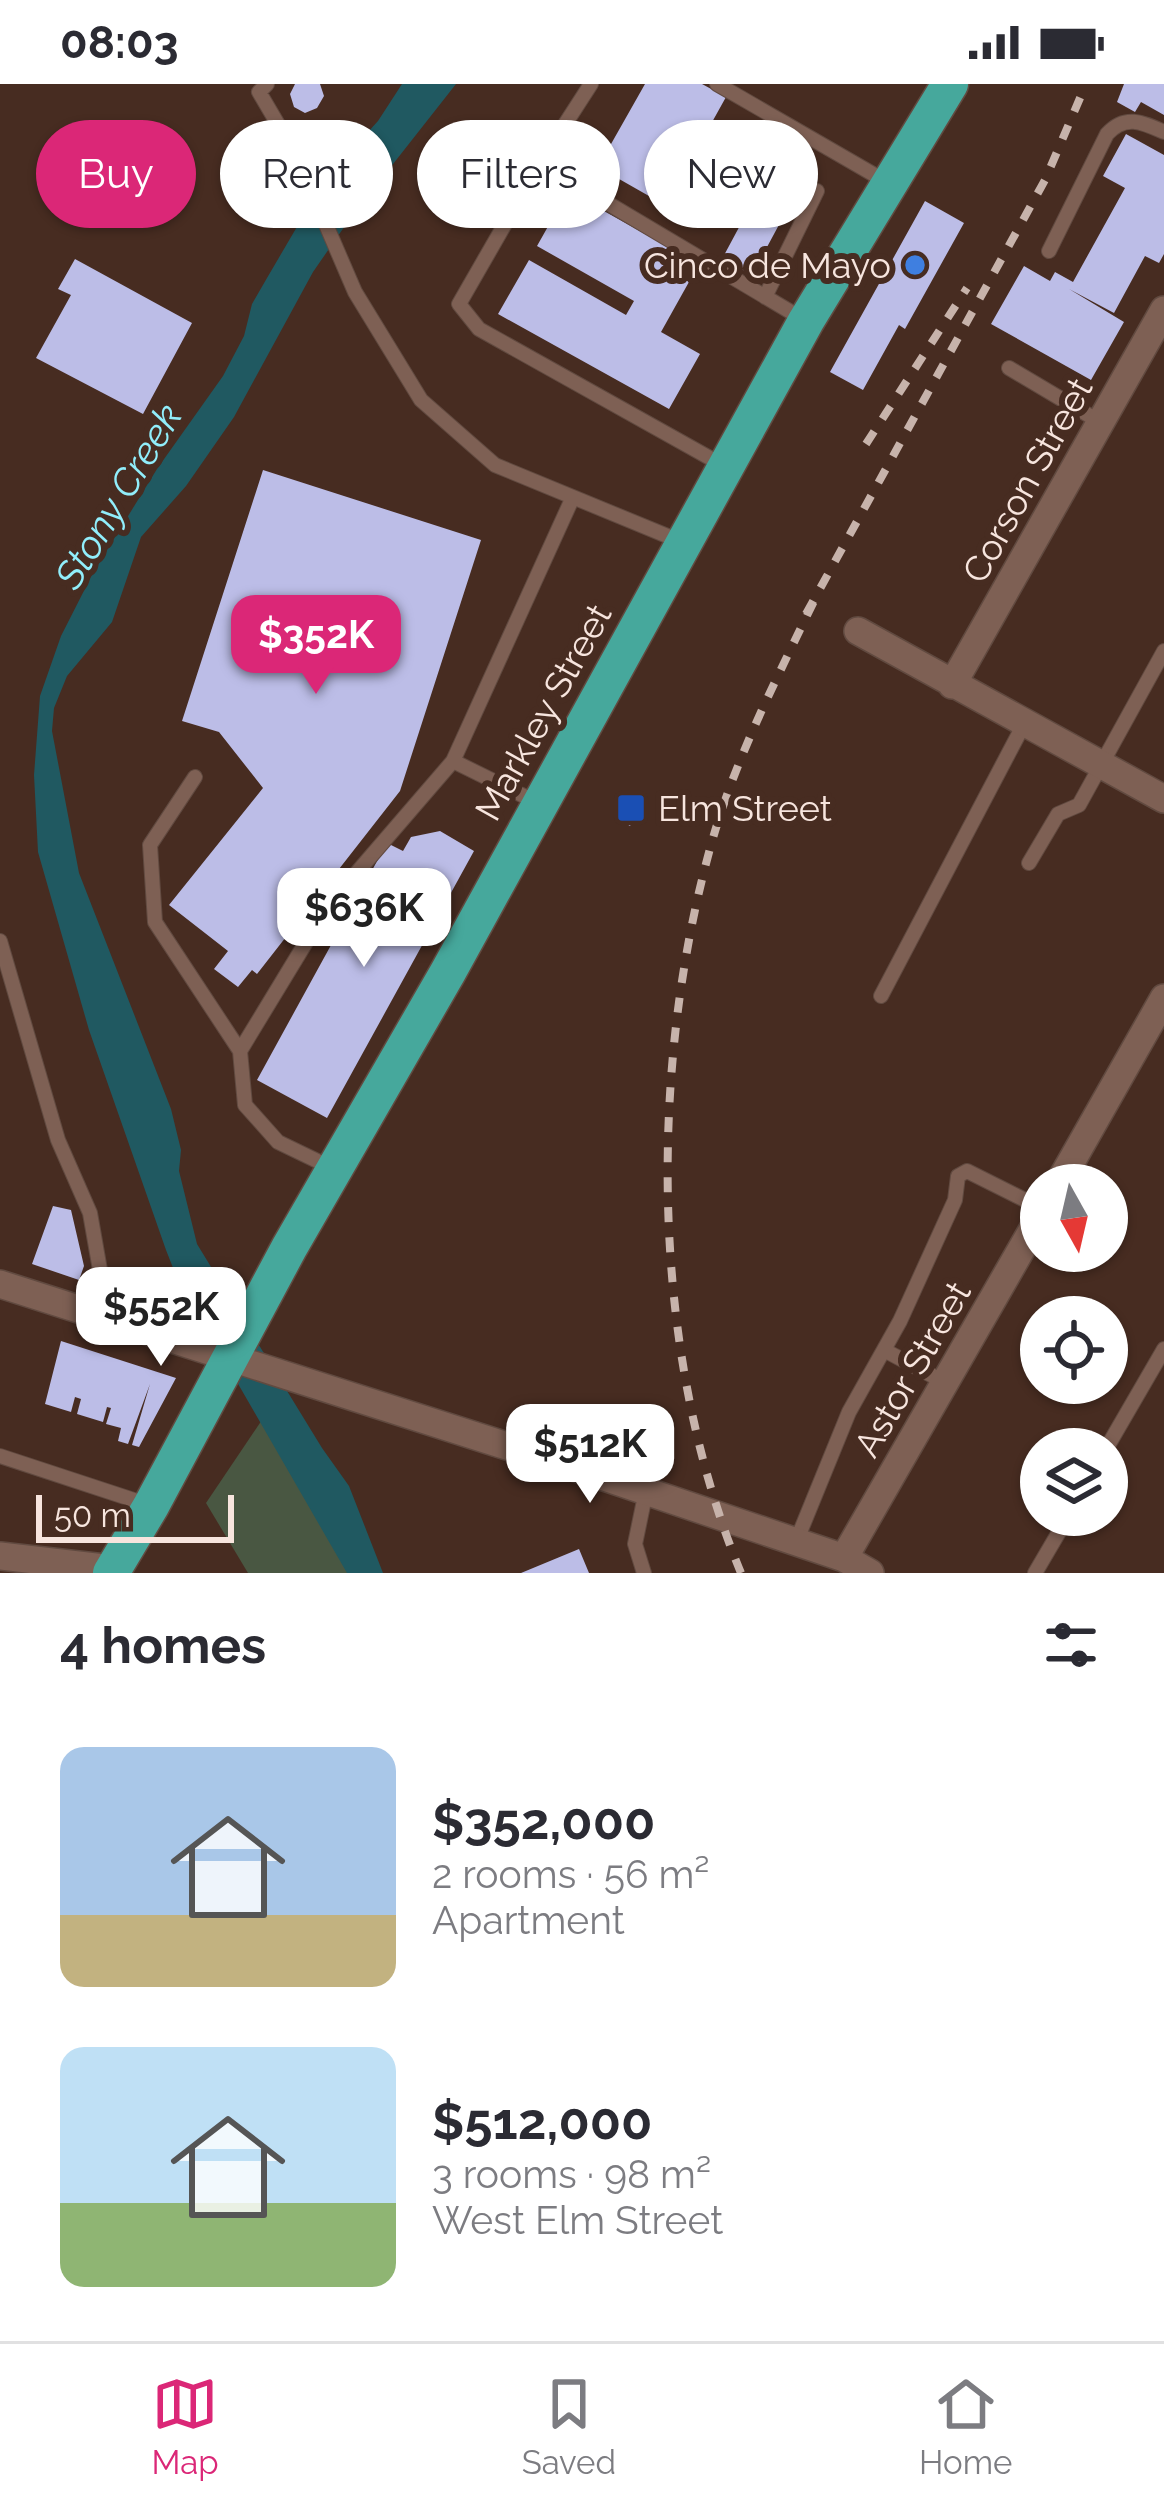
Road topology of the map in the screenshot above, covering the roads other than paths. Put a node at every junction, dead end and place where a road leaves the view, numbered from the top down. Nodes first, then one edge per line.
1 (267, 84) edge
2 (591, 84) edge
3 (716, 84) edge
4 (950, 84) edge
5 (568, 120) edge
6 (1164, 132) edge
7 (890, 184) junction
8 (620, 210) edge
9 (503, 228) edge
10 (799, 228) edge
11 (1048, 251) dead end
12 (766, 297) junction
13 (1164, 310) edge
14 (806, 321) junction
15 (1009, 368) dead end
16 (1100, 422) junction
17 (726, 467) junction
18 (573, 497) junction
19 (684, 543) junction
20 (858, 631) dead end
21 (1164, 651) edge
22 (952, 686) junction
23 (1024, 724) junction
24 (453, 761) junction
25 (1100, 765) junction
26 (194, 777) dead end
27 (1164, 799) edge
28 (541, 803) junction
29 (1029, 863) dead end
30 (0, 941) edge
31 (880, 996) dead end
32 (1164, 998) edge
33 (240, 1051) junction
34 (1070, 1164) edge
35 (335, 1169) junction
36 (1020, 1200) edge
37 (1020, 1249) edge
38 (0, 1284) edge
39 (110, 1322) junction
40 (1164, 1348) edge
41 (884, 1350) junction
42 (230, 1356) junction
43 (946, 1383) junction
44 (1118, 1428) edge
45 (0, 1456) edge
46 (646, 1492) junction
47 (151, 1506) junction
48 (1057, 1536) edge
49 (796, 1542) junction
50 (0, 1556) edge
51 (844, 1558) junction
52 (112, 1571) edge
53 (644, 1573) edge
54 (870, 1573) edge
55 (1035, 1573) edge

1 - 18 lane
2 - 5 lane
3 - 7 lane
4 - 7 highway, Markley Street
6 - 11 lane
7 - 14 highway, Markley Street
8 - 12 lane
9 - 17 lane
10 - 12 lane
12 - 14 lane
13 - 16 street, Corson Street
14 - 17 highway, Markley Street
15 - 16 lane
16 - 22 street, Corson Street
17 - 19 highway, Markley Street
18 - 19 lane
18 - 24 lane
19 - 28 highway, Markley Street
20 - 22 street
21 - 25 lane
22 - 23 street
23 - 25 street
23 - 31 lane
24 - 28 lane
24 - 33 lane
25 - 27 street
25 - 29 lane
26 - 33 lane
28 - 35 highway, Markley Street
30 - 39 lane
32 - 34 street
33 - 35 lane
35 - 42 highway, Markley Street
36 - 41 lane
37 - 43 street, Astor Street
38 - 39 street
39 - 42 street
40 - 44 lane
41 - 43 lane
41 - 49 lane
42 - 46 street
42 - 47 highway, Markley Street
43 - 51 street, Astor Street
45 - 47 lane
46 - 49 street
46 - 53 lane
47 - 52 highway, Markley Street
48 - 55 lane
49 - 51 street
50 - 52 street
51 - 54 street

